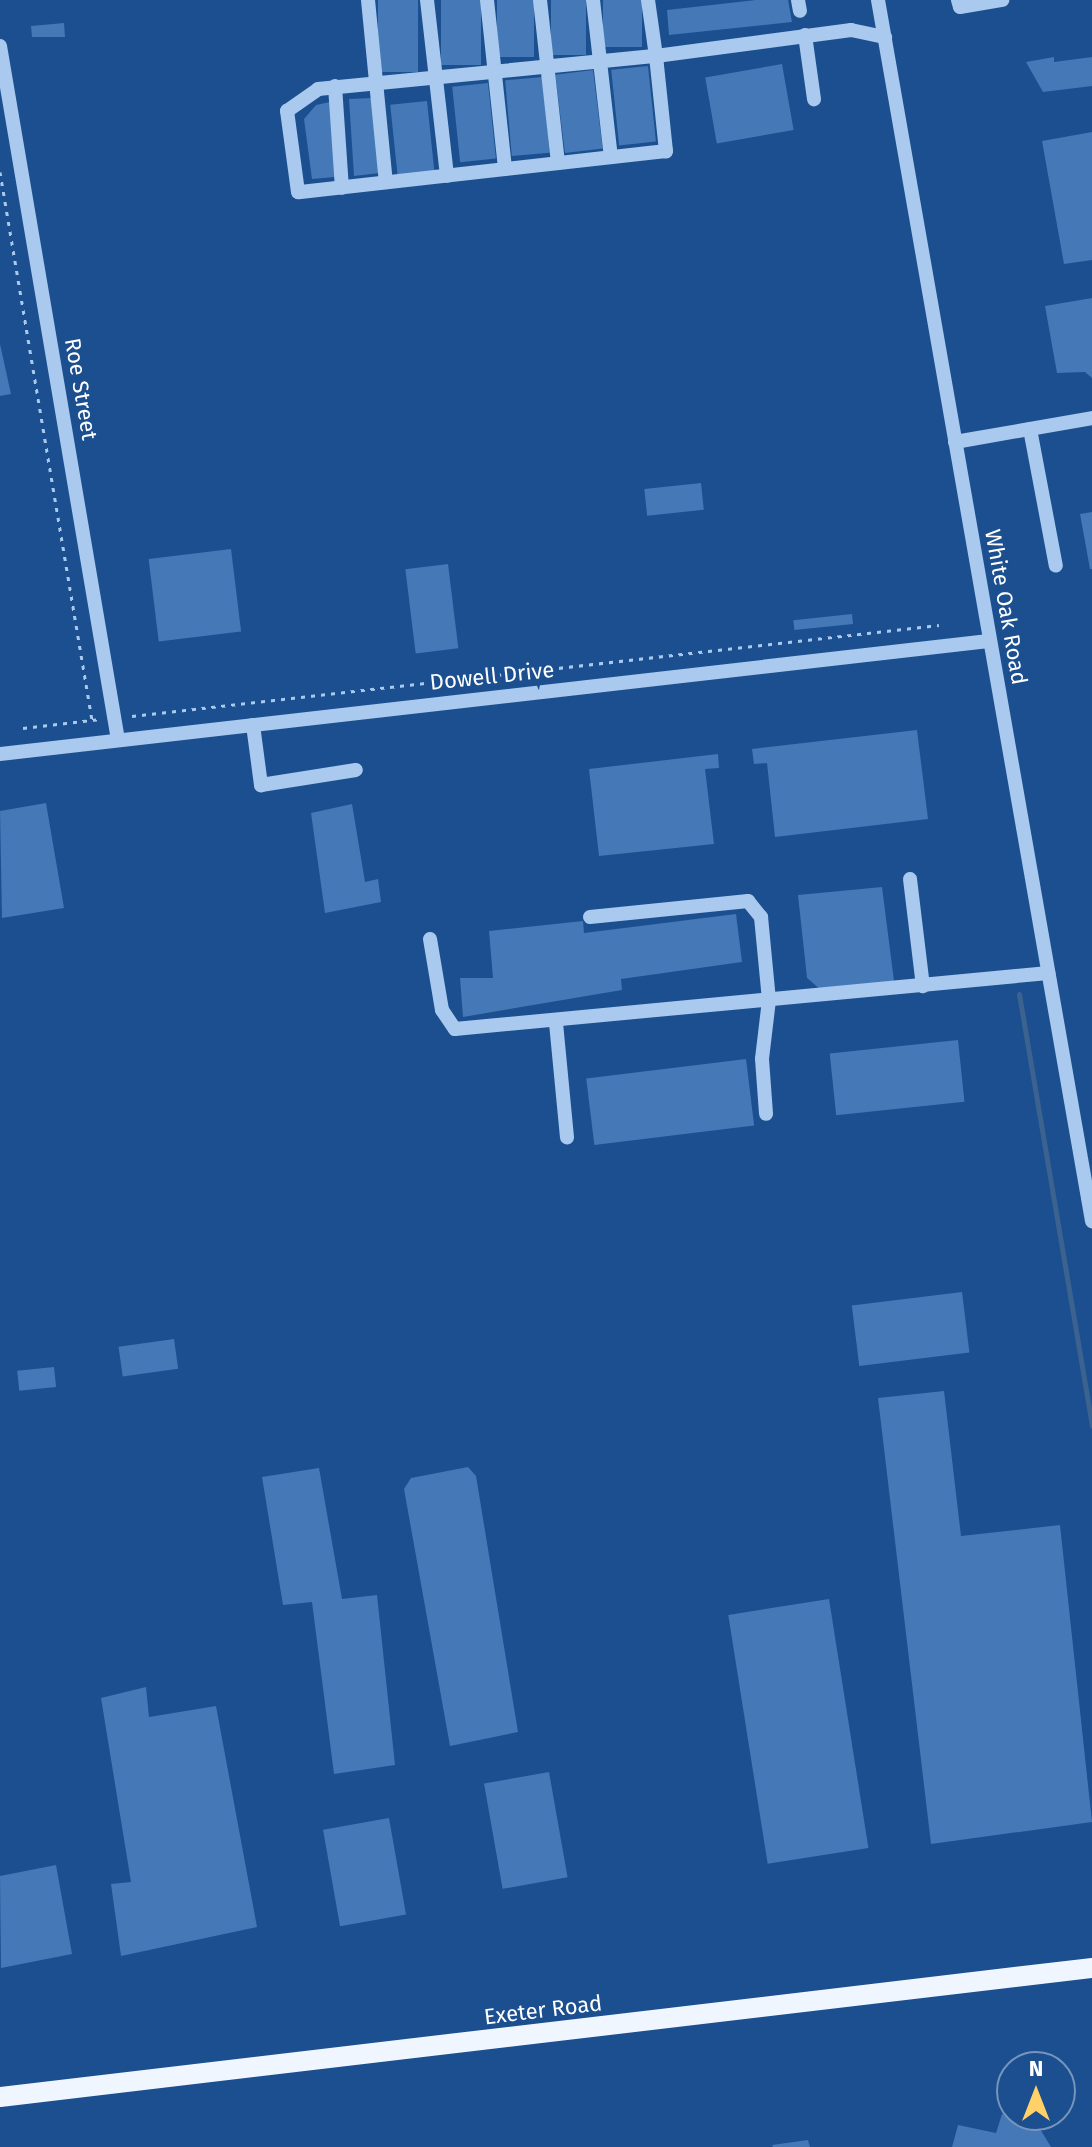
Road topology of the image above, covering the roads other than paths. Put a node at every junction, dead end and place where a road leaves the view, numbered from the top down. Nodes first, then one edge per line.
1 (368, 0) edge
2 (427, 0) edge
3 (487, 0) edge
4 (540, 0) edge
5 (593, 0) edge
6 (653, 0) edge
7 (878, 0) edge
8 (958, 0) edge
9 (1002, 0) edge
10 (805, 35) junction
11 (885, 37) junction
12 (0, 46) edge
13 (656, 56) junction
14 (599, 62) junction
15 (547, 67) junction
16 (494, 72) junction
17 (436, 77) junction
18 (376, 84) junction
19 (335, 86) junction
20 (814, 99) dead end
21 (611, 157) junction
22 (558, 163) junction
23 (505, 169) junction
24 (447, 176) junction
25 (386, 182) junction
26 (342, 188) junction
27 (1092, 418) edge
28 (1030, 429) junction
29 (955, 442) junction
30 (1056, 566) dead end
31 (989, 641) junction
32 (253, 725) junction
33 (118, 740) junction
34 (0, 754) edge
35 (356, 770) dead end
36 (910, 879) dead end
37 (590, 917) dead end
38 (430, 939) dead end
39 (1048, 973) junction
40 (923, 986) junction
41 (769, 1000) junction
42 (556, 1023) junction
43 (766, 1114) dead end
44 (567, 1137) dead end
45 (1086, 1154) edge
46 (1092, 1221) edge
47 (1092, 1968) edge
48 (0, 2097) edge

1 - 18 street
2 - 17 street
3 - 16 street
4 - 15 street
5 - 14 street
6 - 13 street
7 - 11 street, White Oak Road
8 - 9 street
10 - 11 street
10 - 13 street
10 - 20 street
11 - 29 street, White Oak Road
12 - 33 street, Roe Street
13 - 14 street
13 - 21 street
14 - 15 street
14 - 21 street
15 - 16 street
15 - 22 street
16 - 17 street
16 - 23 street
17 - 18 street
17 - 24 street
18 - 19 street
18 - 25 street
19 - 26 street
19 - 26 street
21 - 22 street
22 - 23 street
23 - 24 street
24 - 25 street
25 - 26 street
27 - 28 street
28 - 29 street
28 - 30 street
29 - 31 street, White Oak Road
31 - 32 street, Dowell Drive
31 - 39 street, White Oak Road
32 - 33 street, Dowell Drive
32 - 35 street
33 - 34 street, Dowell Drive
36 - 40 street
37 - 41 street
38 - 42 street
39 - 40 street
39 - 45 street, White Oak Road
40 - 41 street
41 - 42 street
41 - 43 street
42 - 44 street
45 - 46 street, White Oak Road
47 - 48 main road, Exeter Road

